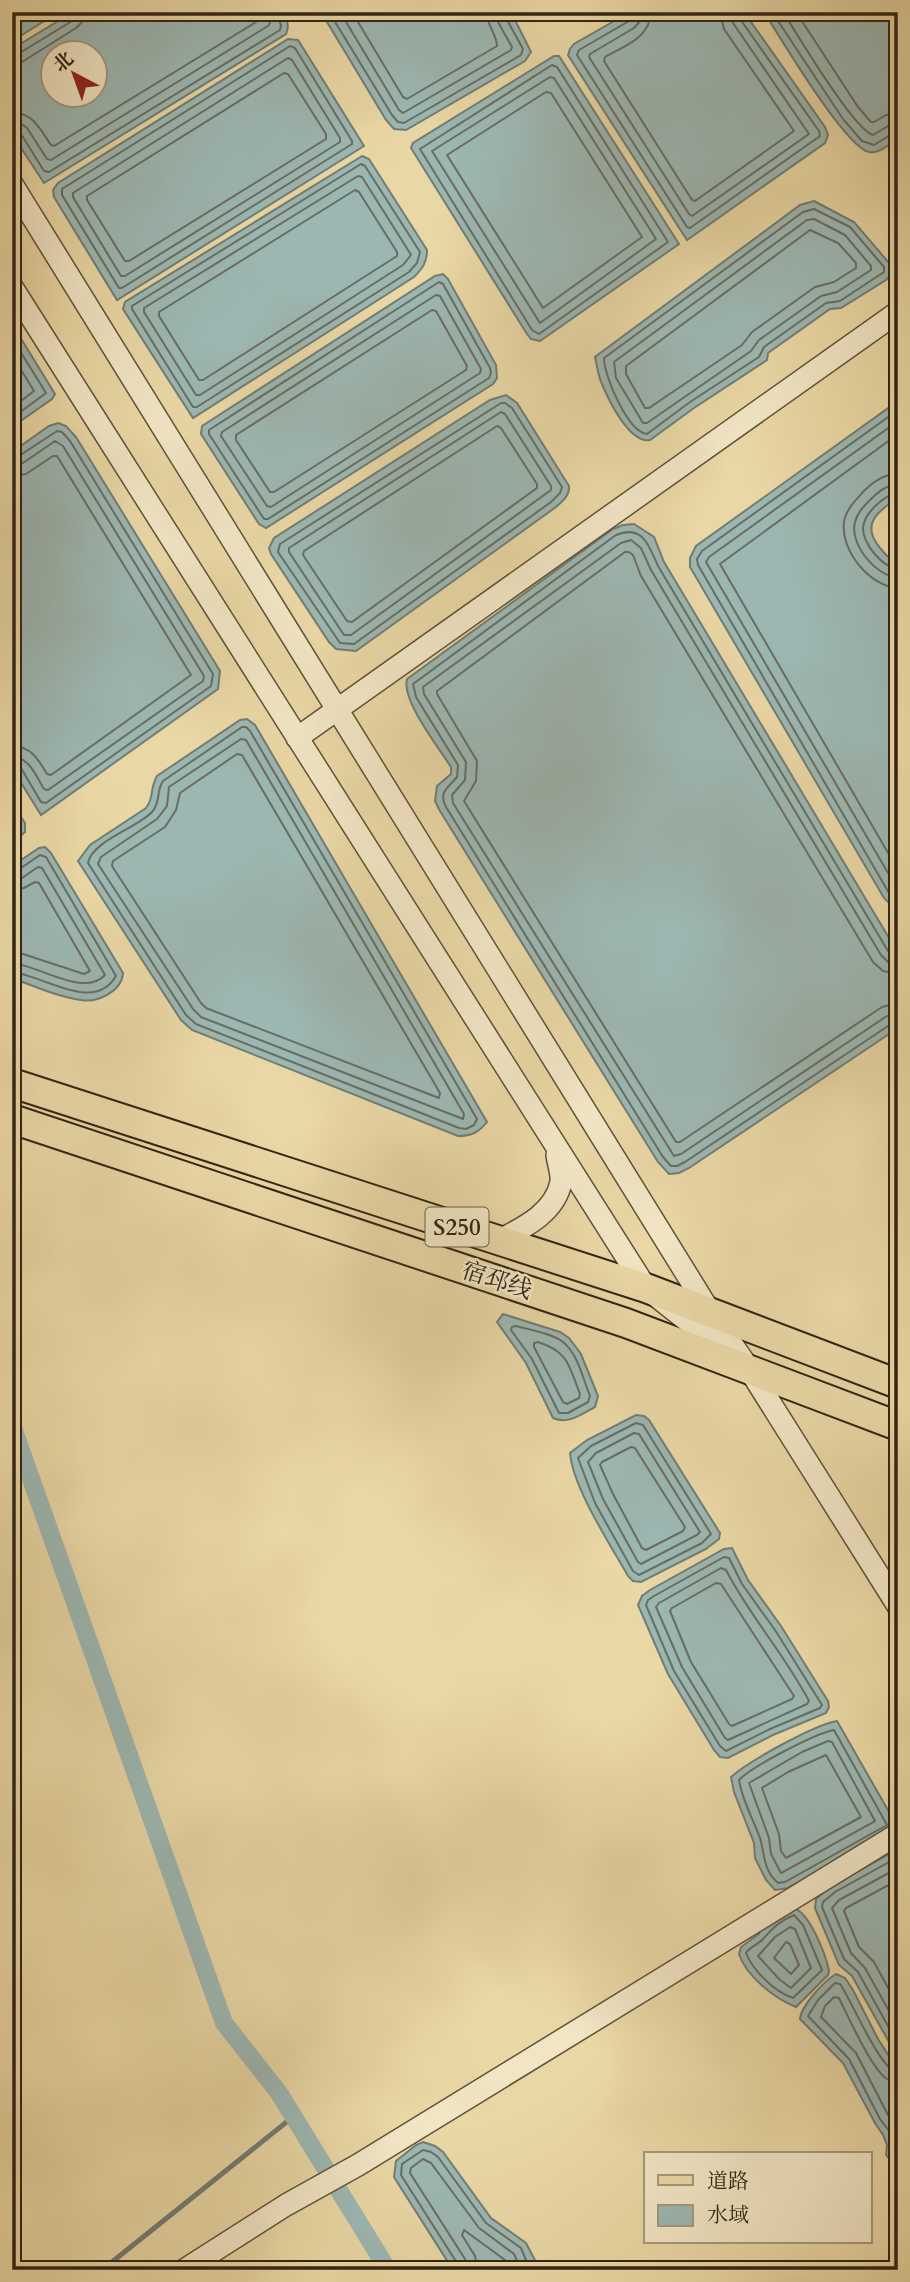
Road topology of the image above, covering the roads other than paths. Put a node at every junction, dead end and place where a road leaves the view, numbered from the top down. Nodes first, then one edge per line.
1 (12, 184) edge
2 (12, 287) edge
3 (898, 312) edge
4 (337, 709) junction
5 (297, 738) junction
6 (12, 1083) edge
7 (12, 1119) edge
8 (556, 1146) junction
9 (498, 1241) junction
10 (646, 1288) junction
11 (710, 1312) junction
12 (749, 1369) junction
13 (898, 1384) edge
14 (898, 1426) edge
15 (898, 1606) edge
16 (898, 1834) edge
17 (184, 2270) edge

1 - 4 street
2 - 5 street
3 - 4 street
4 - 5 street
4 - 11 street
5 - 8 street
6 - 9 main road, 宿邳线 / S250
7 - 12 main road, 宿邳线 / S250
8 - 9 street
8 - 10 street
9 - 10 main road, 宿邳线 / S250
10 - 11 main road, 宿邳线 / S250
10 - 12 street
11 - 12 street
11 - 13 main road, 宿邳线 / S250
12 - 14 main road, 宿邳线 / S250
12 - 15 street
16 - 17 street

